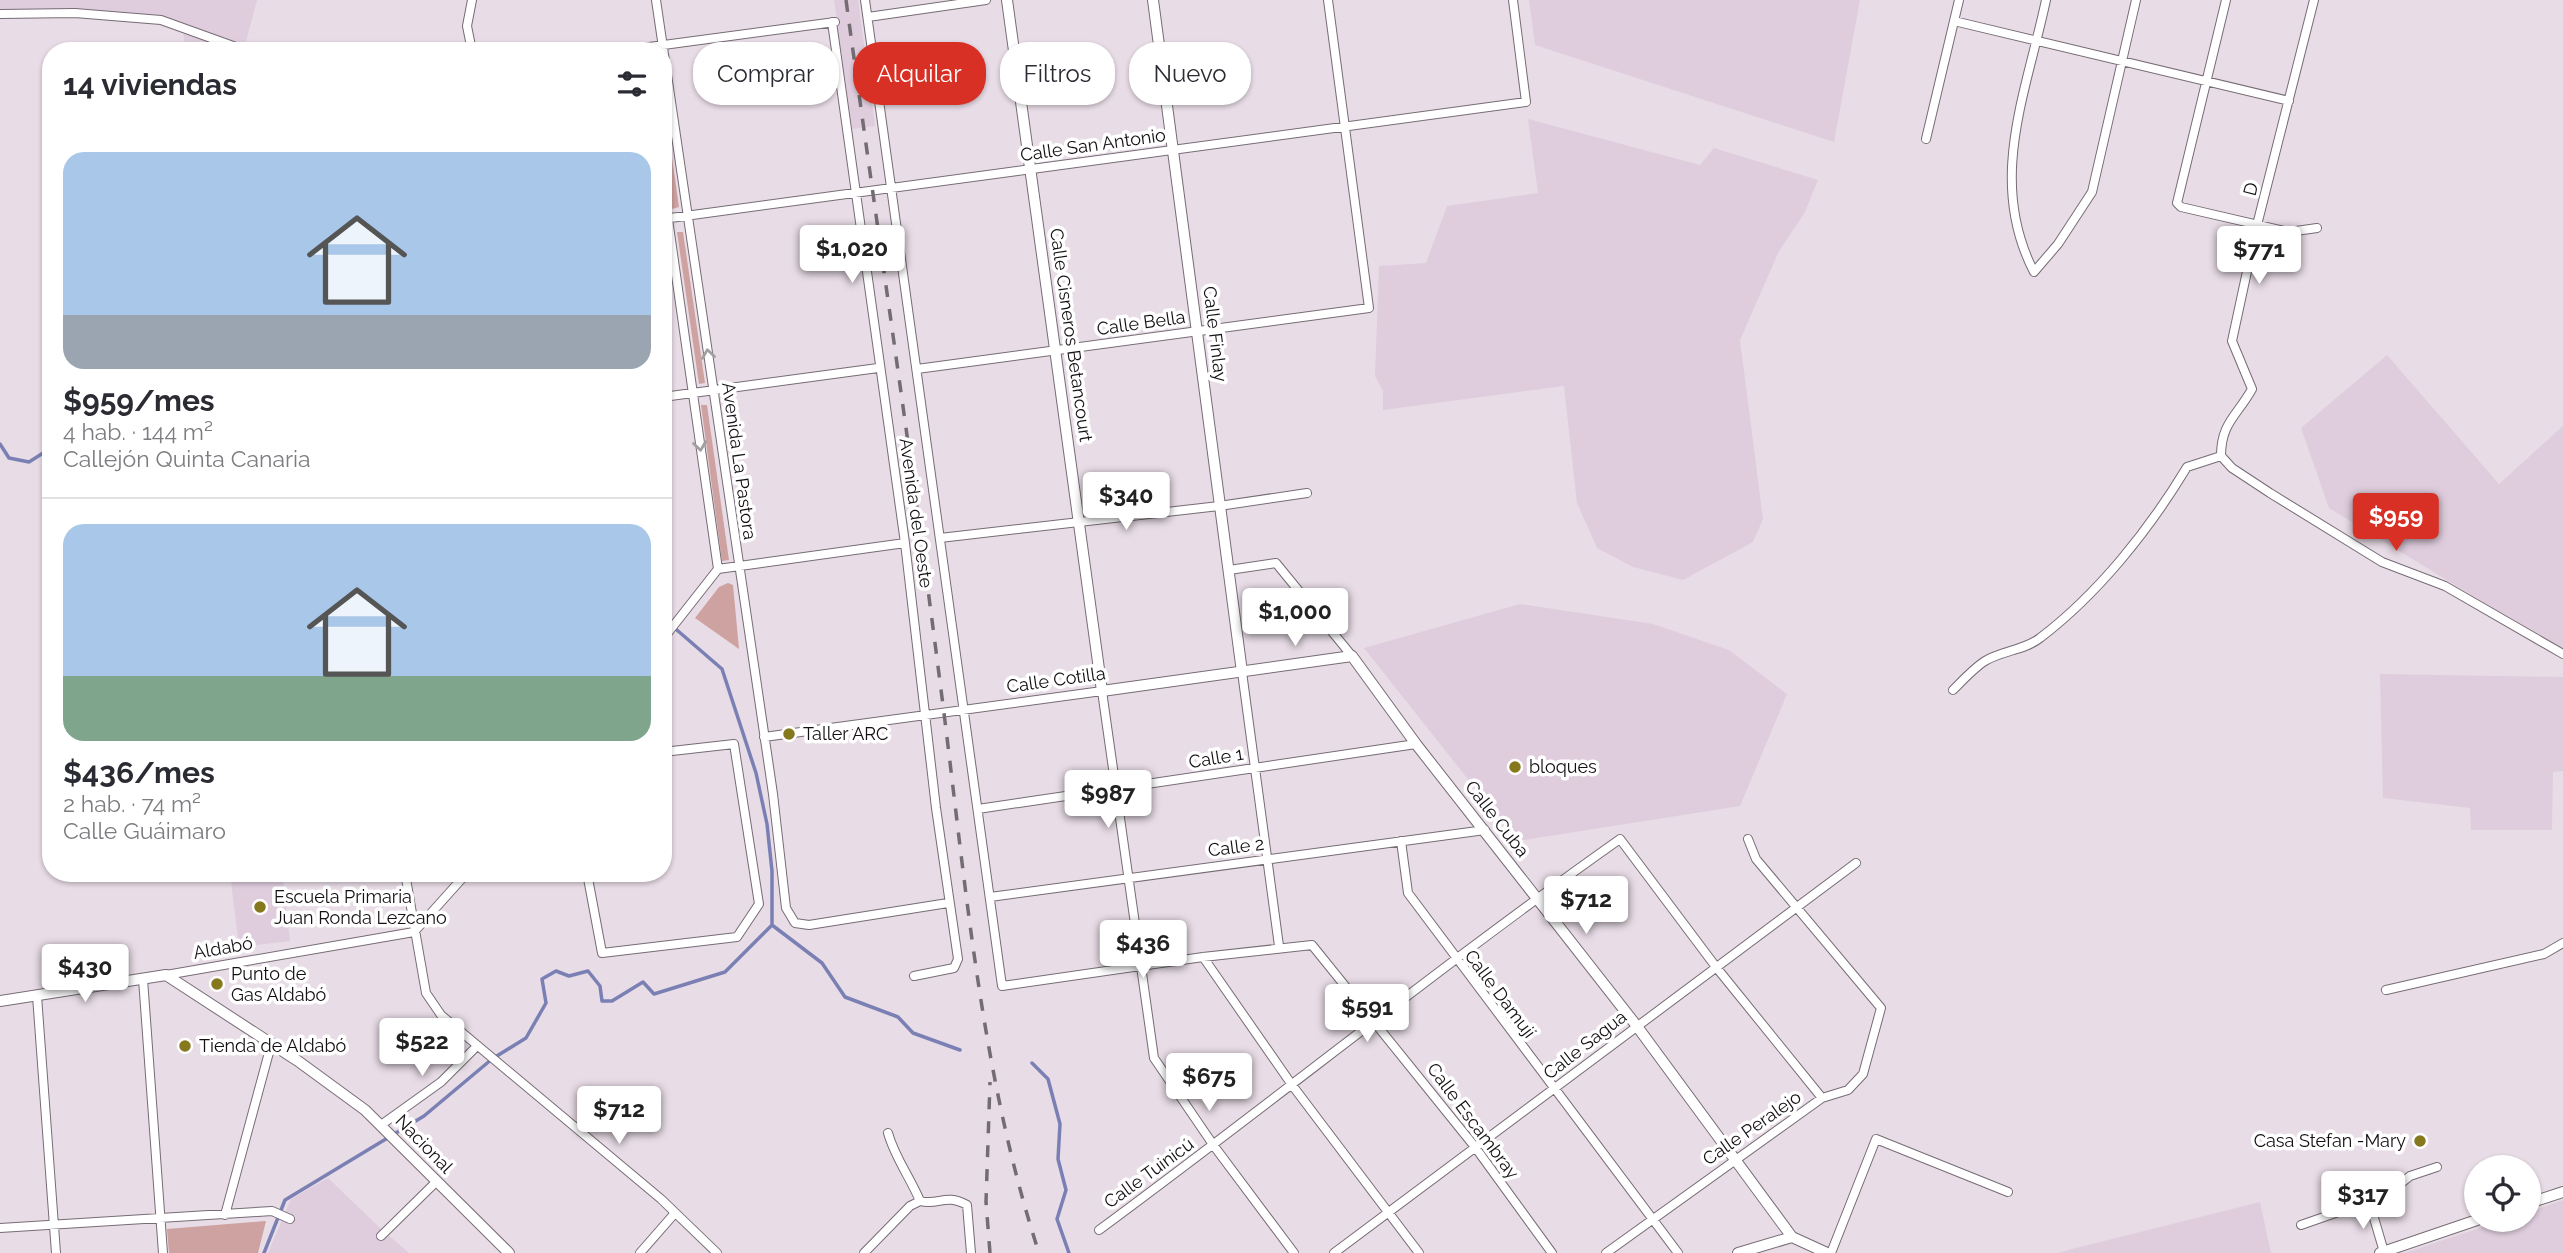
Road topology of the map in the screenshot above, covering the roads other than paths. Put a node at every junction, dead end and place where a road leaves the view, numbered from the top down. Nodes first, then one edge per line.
1 (472, 0) edge
2 (656, 0) edge
3 (865, 0) edge
4 (986, 0) edge
5 (1007, 0) edge
6 (1153, 0) edge
7 (1328, 0) edge
8 (1513, 0) edge
9 (1959, 0) edge
10 (2046, 0) edge
11 (2136, 0) edge
12 (2226, 0) edge
13 (2314, 0) edge
14 (0, 14) edge
15 (868, 17) junction
16 (1954, 21) junction
17 (2037, 41) junction
18 (222, 42) edge
19 (470, 42) edge
20 (663, 42) edge
21 (672, 44) edge
22 (2122, 61) junction
23 (2207, 82) junction
24 (2289, 102) junction
25 (672, 109) edge
26 (1345, 127) junction
27 (1926, 139) dead end
28 (1173, 150) junction
29 (1031, 169) junction
30 (892, 188) junction
31 (854, 193) junction
32 (687, 216) junction
33 (672, 218) edge
34 (2257, 225) junction
35 (2317, 228) dead end
36 (672, 258) edge
37 (1197, 331) junction
38 (1054, 350) junction
39 (878, 368) junction
40 (917, 369) junction
41 (713, 390) junction
42 (693, 393) junction
43 (672, 396) edge
44 (2221, 456) junction
45 (1307, 493) dead end
46 (1219, 506) junction
47 (1081, 523) junction
48 (940, 538) junction
49 (905, 542) junction
50 (739, 567) junction
51 (718, 569) junction
52 (1229, 570) junction
53 (672, 628) edge
54 (2563, 653) edge
55 (1352, 656) junction
56 (1242, 672) junction
57 (1953, 690) dead end
58 (1102, 691) junction
59 (964, 711) junction
60 (926, 717) junction
61 (764, 737) junction
62 (1416, 744) junction
63 (672, 751) edge
64 (1255, 768) junction
65 (1117, 789) junction
66 (978, 809) junction
67 (1485, 831) junction
68 (1748, 839) dead end
69 (1401, 841) junction
70 (1268, 859) junction
71 (1856, 863) dead end
72 (1129, 877) junction
73 (406, 882) edge
74 (459, 882) edge
75 (589, 882) edge
76 (990, 897) junction
77 (1536, 898) junction
78 (948, 903) junction
79 (1795, 908) junction
80 (414, 932) junction
81 (2563, 943) edge
82 (1279, 947) junction
83 (1203, 957) junction
84 (1455, 960) junction
85 (1141, 966) junction
86 (1716, 967) junction
87 (166, 975) junction
88 (914, 976) dead end
89 (143, 979) junction
90 (2386, 990) dead end
91 (37, 996) junction
92 (0, 1001) edge
93 (1374, 1019) junction
94 (1636, 1025) junction
95 (271, 1045) junction
96 (476, 1047) junction
97 (1292, 1085) junction
98 (1552, 1089) junction
99 (1822, 1098) junction
100 (384, 1127) junction
101 (888, 1133) dead end
102 (1214, 1146) junction
103 (1475, 1147) junction
104 (1733, 1160) junction
105 (2437, 1167) dead end
106 (436, 1182) junction
107 (2008, 1192) dead end
108 (2563, 1192) edge
109 (2541, 1199) edge
110 (920, 1201) junction
111 (2369, 1201) junction
112 (675, 1213) junction
113 (1388, 1213) junction
114 (225, 1215) junction
115 (160, 1218) junction
116 (1652, 1218) junction
117 (289, 1219) dead end
118 (54, 1224) junction
119 (2464, 1224) edge
120 (2301, 1225) dead end
121 (0, 1228) edge
122 (1099, 1230) dead end
123 (381, 1236) dead end
124 (1792, 1237) junction
125 (2382, 1252) edge
126 (56, 1253) edge
127 (163, 1253) edge
128 (509, 1253) edge
129 (640, 1253) edge
130 (718, 1253) edge
131 (864, 1253) edge
132 (971, 1253) edge
133 (1294, 1253) edge
134 (1334, 1253) edge
135 (1419, 1253) edge
136 (1552, 1253) edge
137 (1606, 1253) edge
138 (1678, 1253) edge
139 (1738, 1253) edge
140 (1829, 1253) edge

1 - 19 street
2 - 20 street, Avenida La Pastora
3 - 15 street, Avenida del Oeste
4 - 15 street
5 - 29 street, Calle Cisneros Betancourt
6 - 28 street, Calle Finlay
7 - 26 street
8 - 26 street, Calle San Antonio
9 - 16 street
10 - 17 street
11 - 22 street
12 - 23 street
13 - 24 street, D
14 - 18 street
15 - 30 street, Avenida del Oeste
16 - 17 street
16 - 27 street
17 - 22 street
17 - 22 street
21 - 31 street, Avenida del Oeste
22 - 23 street
23 - 24 street
23 - 34 street
24 - 34 street, D
25 - 32 street, Avenida La Pastora
26 - 28 street, Calle San Antonio
26 - 37 street, Calle Bella
28 - 29 street, Calle San Antonio
28 - 37 street, Calle Finlay
29 - 30 street, Calle San Antonio
29 - 38 street, Calle Cisneros Betancourt
30 - 31 street, Calle San Antonio
30 - 40 street, Avenida del Oeste
31 - 32 street, Calle San Antonio
31 - 39 street, Avenida del Oeste
32 - 33 street, Calle San Antonio
41 -> 32 street, Avenida La Pastora
34 - 35 street
34 - 44 street, D
36 - 42 street, Avenida La Pastora
37 - 38 street, Calle Bella
37 - 46 street, Calle Finlay
38 - 40 street, Calle Bella
38 - 47 street, Calle Cisneros Betancourt
39 - 41 street
39 - 49 street, Avenida del Oeste
40 - 48 street, Avenida del Oeste
41 - 42 street
41 - 50 street, Avenida La Pastora
42 - 43 street
42 -> 51 street, Avenida La Pastora
44 - 54 street
44 - 57 street
45 - 46 street
46 - 47 street
46 - 52 street, Calle Finlay
47 - 48 street
47 - 58 street, Calle Cisneros Betancourt
48 - 59 street, Avenida del Oeste
49 - 50 street
49 - 60 street, Avenida del Oeste
50 - 51 street
50 - 61 street, Avenida La Pastora
51 - 53 street
52 - 55 street, Calle Cuba
52 - 56 street, Calle Finlay
55 - 56 street, Calle Cotilla
55 - 62 street, Calle Cuba
56 - 58 street, Calle Cotilla
56 - 64 street
58 - 59 street, Calle Cotilla
58 - 65 street, Calle Cisneros Betancourt
59 - 60 street, Calle Cotilla
59 - 66 street, Avenida del Oeste
60 - 61 street, Calle Cotilla
60 - 78 street, Avenida del Oeste
61 - 78 street, Avenida La Pastora
62 - 64 street, Calle 1
62 - 67 street, Calle Cuba
63 - 75 street
64 - 65 street, Calle 1
64 - 70 street
65 - 66 street, Calle 1
65 - 72 street, Calle Cisneros Betancourt
66 - 76 street, Avenida del Oeste
67 - 69 street, Calle 2
67 - 77 street, Calle Cuba
68 - 79 street
69 - 70 street, Calle 2
69 - 84 street, Calle Damují
70 - 72 street, Calle 2
70 - 82 street
71 - 79 street, Calle Sagua
72 - 76 street, Calle 2
72 - 85 street, Calle Cisneros Betancourt
73 - 80 street
74 - 80 street
76 - 85 street, Avenida del Oeste
77 - 84 street, Calle Tuinicú
77 - 86 street, Calle Tuinicú
77 - 94 street, Calle Cuba
78 - 88 street, Avenida del Oeste
79 - 86 street, Calle Sagua
79 - 99 street, Calle Peralejo
80 - 87 street, Aldabó
80 - 96 street
81 - 90 street
82 - 83 street
82 - 93 street, Calle Escambray
83 - 85 street
83 - 97 street
84 - 93 street, Calle Tuinicú
84 - 98 street, Calle Damují
85 - 102 street, Calle Cisneros Betancourt
86 - 94 street, Calle Sagua
86 - 99 street
87 - 89 street, Aldabó
87 - 95 street, Nacional
89 - 91 street, Aldabó
89 - 115 street
91 - 92 street, Aldabó
91 - 118 street
93 - 97 street, Calle Tuinicú
93 - 103 street, Calle Escambray
94 - 98 street, Calle Sagua
94 - 104 street, Calle Cuba
95 - 100 street, Nacional
95 - 114 street
96 - 100 street
96 - 112 street
97 - 102 street, Calle Tuinicú
97 - 113 street
98 - 103 street, Calle Sagua
98 - 116 street, Calle Damují
99 - 104 street, Calle Peralejo
100 - 106 street, Nacional
101 - 110 street
102 - 122 street, Calle Tuinicú
102 - 133 street, Calle Cisneros Betancourt
103 - 113 street, Calle Sagua
103 - 136 street, Calle Escambray
104 - 116 street, Calle Peralejo
104 - 124 street, Calle Cuba
105 - 111 street
106 - 123 street
106 - 128 street, Nacional
107 - 140 street
108 - 109 street
110 - 131 street
110 - 132 street
111 - 120 street
111 - 125 street
112 - 129 street
112 - 130 street
113 - 134 street, Calle Sagua
113 - 135 street
114 - 115 street
114 - 117 street
115 - 118 street
115 - 127 street
116 - 137 street, Calle Peralejo
116 - 138 street, Calle Damují
118 - 121 street
118 - 126 street
119 - 125 street
124 - 139 street
124 - 140 street

